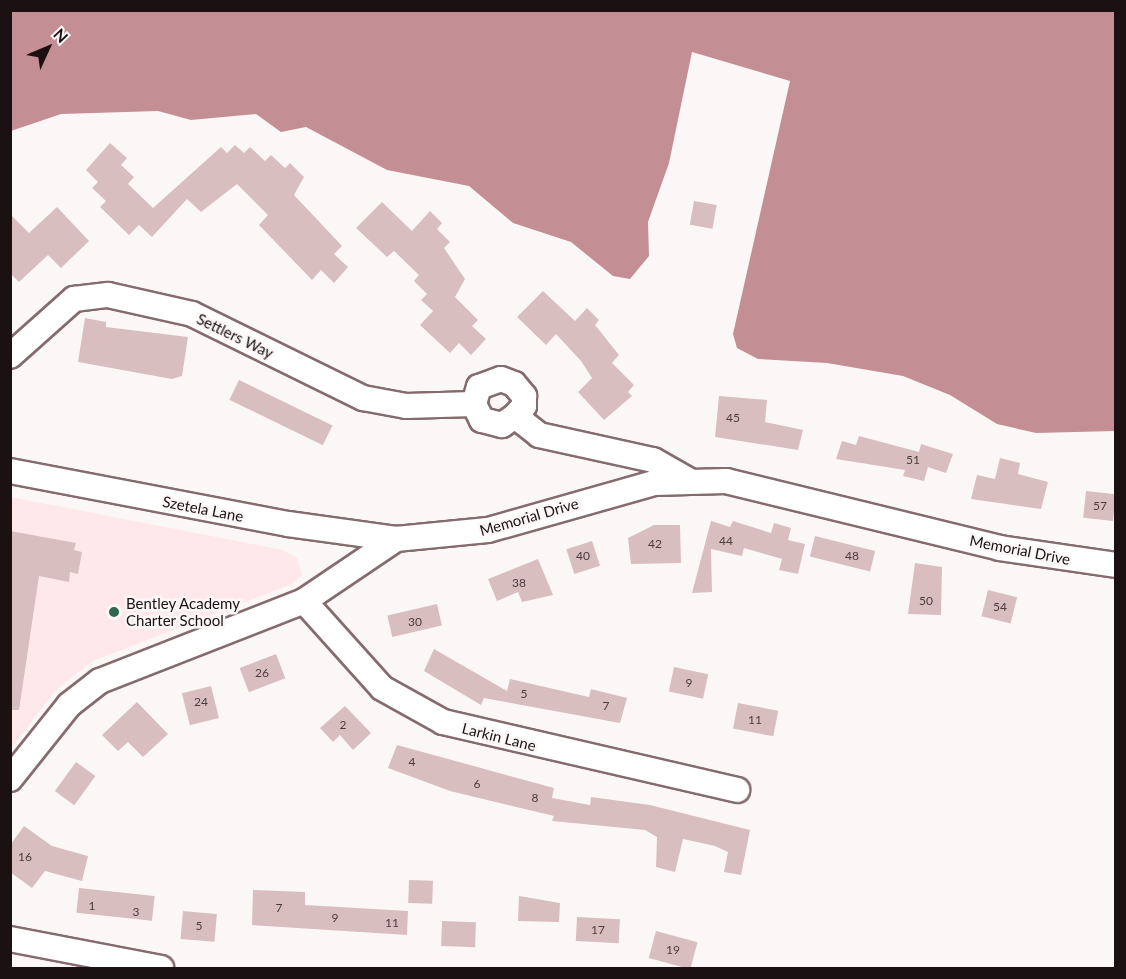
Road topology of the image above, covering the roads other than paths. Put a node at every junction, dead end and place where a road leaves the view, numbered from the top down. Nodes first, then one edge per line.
1 (10, 356) edge
2 (474, 404) junction
3 (514, 416) junction
4 (10, 471) edge
5 (690, 481) junction
6 (396, 539) junction
7 (1116, 565) edge
8 (304, 601) junction
9 (10, 779) edge
10 (737, 790) dead end
11 (10, 939) edge
12 (161, 969) edge

1 - 2 street, Settlers Way
2 - 3 street
2 - 3 street
3 - 5 street
4 - 6 street, Szetela Lane
5 - 6 street, Memorial Drive
5 - 7 street, Memorial Drive
6 - 8 street, Memorial Drive
8 - 9 street, Memorial Drive
8 - 10 street, Larkin Lane
11 - 12 street

